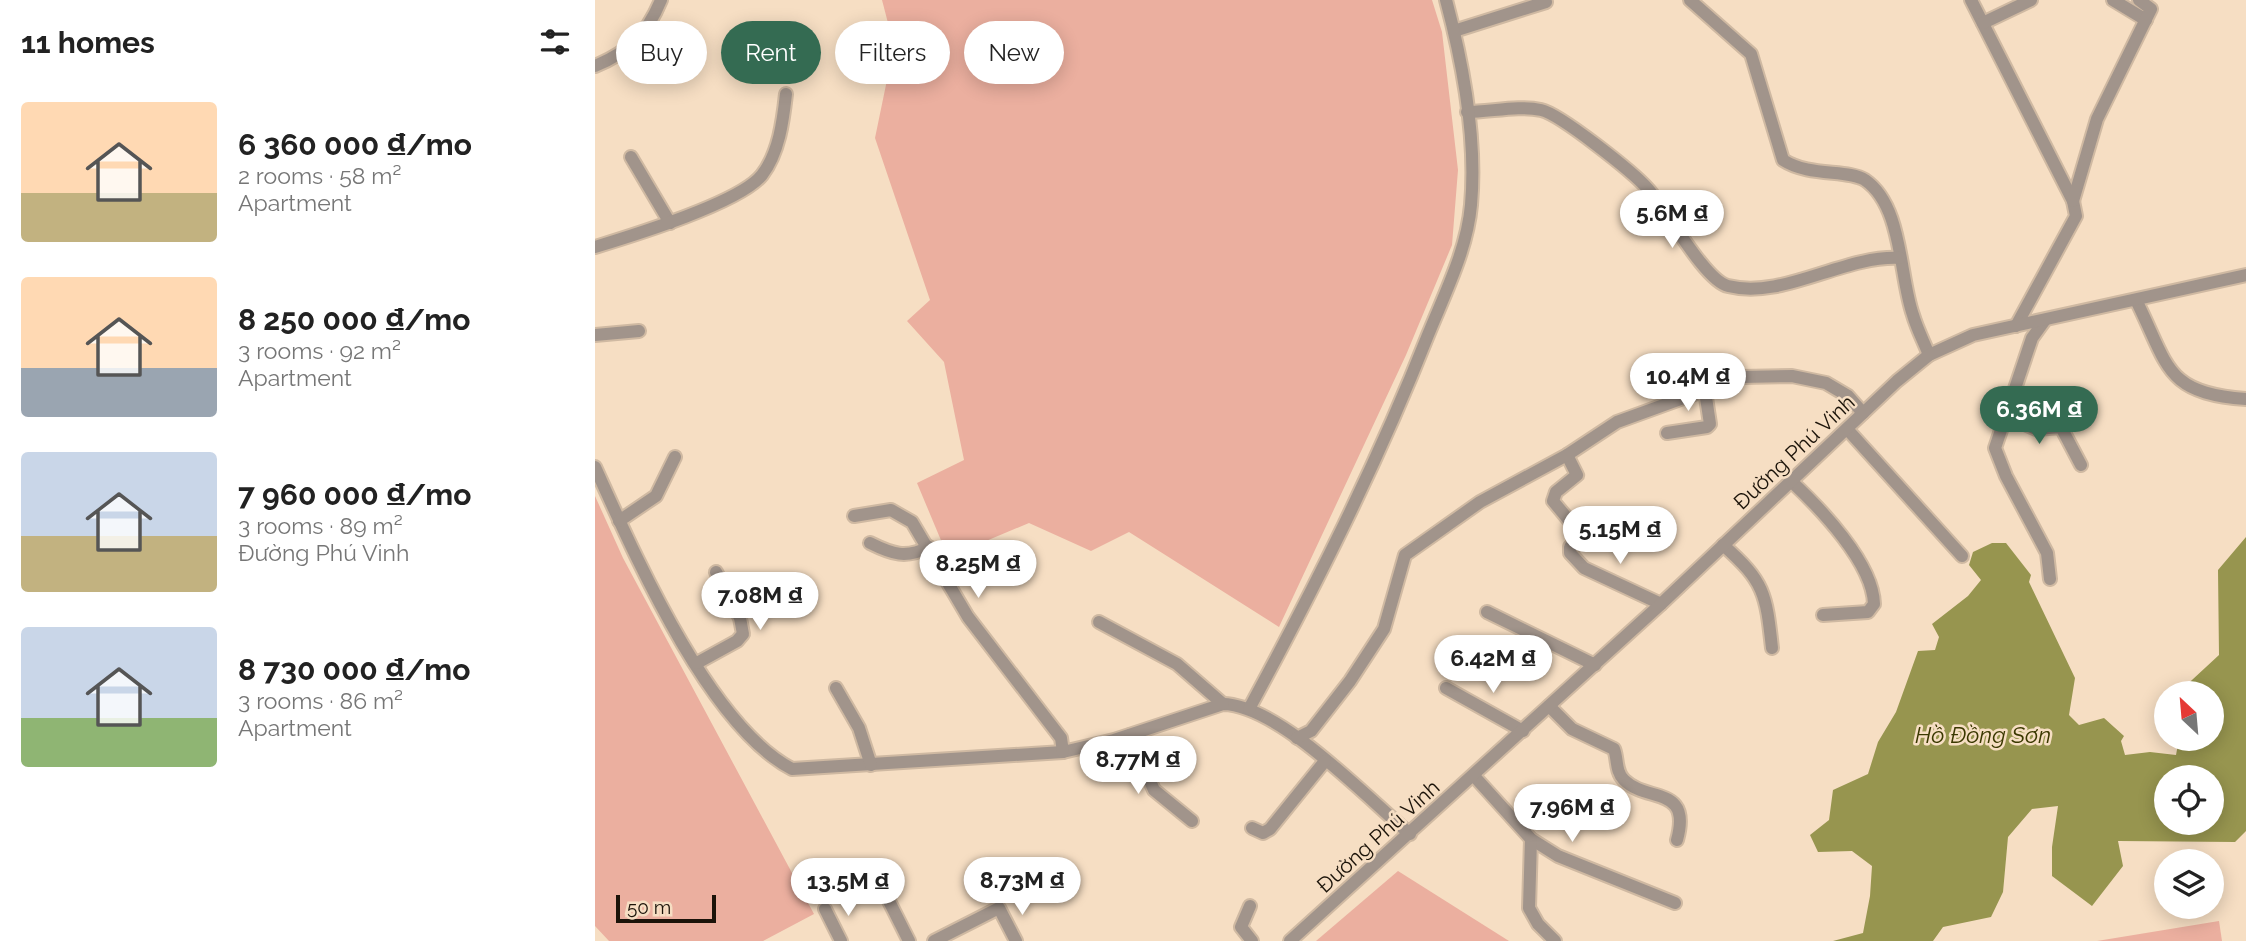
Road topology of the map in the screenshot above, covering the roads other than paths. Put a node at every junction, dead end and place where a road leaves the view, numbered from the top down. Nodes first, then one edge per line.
1 (661, 0) edge
2 (1446, 0) edge
3 (1690, 0) edge
4 (1971, 0) edge
5 (2031, 0) edge
6 (2113, 0) edge
7 (2139, 0) edge
8 (1546, 2) dead end
9 (2146, 20) junction
10 (1983, 23) junction
11 (1454, 31) junction
12 (595, 66) edge
13 (786, 94) dead end
14 (1467, 112) junction
15 (631, 157) dead end
16 (2073, 201) junction
17 (670, 223) junction
18 (596, 246) edge
19 (1900, 258) junction
20 (2246, 275) edge
21 (2136, 300) junction
22 (2045, 320) junction
23 (2016, 326) junction
24 (639, 331) dead end
25 (595, 335) edge
26 (1929, 355) junction
27 (1705, 391) junction
28 (2246, 399) edge
29 (1863, 413) junction
30 (2004, 415) junction
31 (1847, 429) junction
32 (1667, 433) dead end
33 (1567, 455) junction
34 (675, 457) dead end
35 (2081, 466) dead end
36 (595, 467) edge
37 (1791, 481) junction
38 (854, 516) dead end
39 (619, 521) junction
40 (1599, 526) dead end
41 (1583, 536) junction
42 (870, 543) dead end
43 (1723, 545) junction
44 (929, 547) junction
45 (1962, 556) dead end
46 (716, 572) dead end
47 (2050, 579) dead end
48 (1661, 604) junction
49 (1487, 612) dead end
50 (1823, 615) dead end
51 (1099, 622) dead end
52 (1772, 648) dead end
53 (697, 663) junction
54 (1595, 665) junction
55 (836, 688) dead end
56 (1446, 688) dead end
57 (1223, 704) junction
58 (1549, 706) junction
59 (1249, 709) junction
60 (1523, 730) junction
61 (1130, 734) junction
62 (1297, 738) junction
63 (1063, 752) junction
64 (1325, 761) junction
65 (871, 765) junction
66 (1474, 776) junction
67 (1192, 821) dead end
68 (1252, 828) dead end
69 (1410, 834) junction
70 (1531, 839) junction
71 (1677, 840) dead end
72 (878, 879) dead end
73 (1675, 903) dead end
74 (1250, 906) dead end
75 (825, 909) dead end
76 (841, 941) edge
77 (909, 941) edge
78 (934, 941) edge
79 (1016, 941) edge
80 (1252, 941) edge
81 (1290, 941) edge
82 (1555, 941) edge

1 - 12 street
2 - 11 street
3 - 19 street
4 - 10 street
5 - 10 street
6 - 9 street
7 - 9 street
8 - 11 street
9 - 16 street
10 - 16 street
11 - 14 street
13 - 17 street
14 - 19 street
14 - 59 street
15 - 17 street
16 - 23 street
17 - 18 street
19 - 26 street
20 - 21 street, Đường Phú Vinh
21 - 22 street, Đường Phú Vinh
21 - 28 street
22 - 23 street, Đường Phú Vinh
22 - 30 street
23 - 26 street, Đường Phú Vinh
24 - 25 street
26 - 29 street, Đường Phú Vinh
27 - 29 street
27 - 32 street
27 - 33 street
29 - 31 street, Đường Phú Vinh
30 - 35 street
30 - 47 street
31 - 37 street, Đường Phú Vinh
31 - 45 street
33 - 41 street
33 - 62 street
34 - 39 street
36 - 39 street
37 - 43 street, Đường Phú Vinh
37 - 50 street
38 - 44 street
39 - 53 street
40 - 41 street
41 - 48 street
42 - 44 street
43 - 48 street, Đường Phú Vinh
43 - 52 street
44 - 63 street
46 - 53 street
48 - 54 street, Đường Phú Vinh
49 - 54 street
51 - 57 street
53 - 65 street
54 - 58 street, Đường Phú Vinh
55 - 65 street
56 - 60 street
57 - 59 street
57 - 61 street
58 - 60 street, Đường Phú Vinh
58 - 71 street
59 - 62 street
60 - 66 street, Đường Phú Vinh
61 - 63 street
61 - 67 street
62 - 64 street
63 - 65 street
64 - 68 street
64 - 69 street
66 - 69 street, Đường Phú Vinh
66 - 70 street
69 - 81 street, Đường Phú Vinh
70 - 73 street
70 - 82 street
72 - 77 street
74 - 80 street
75 - 76 street
78 - 79 street

